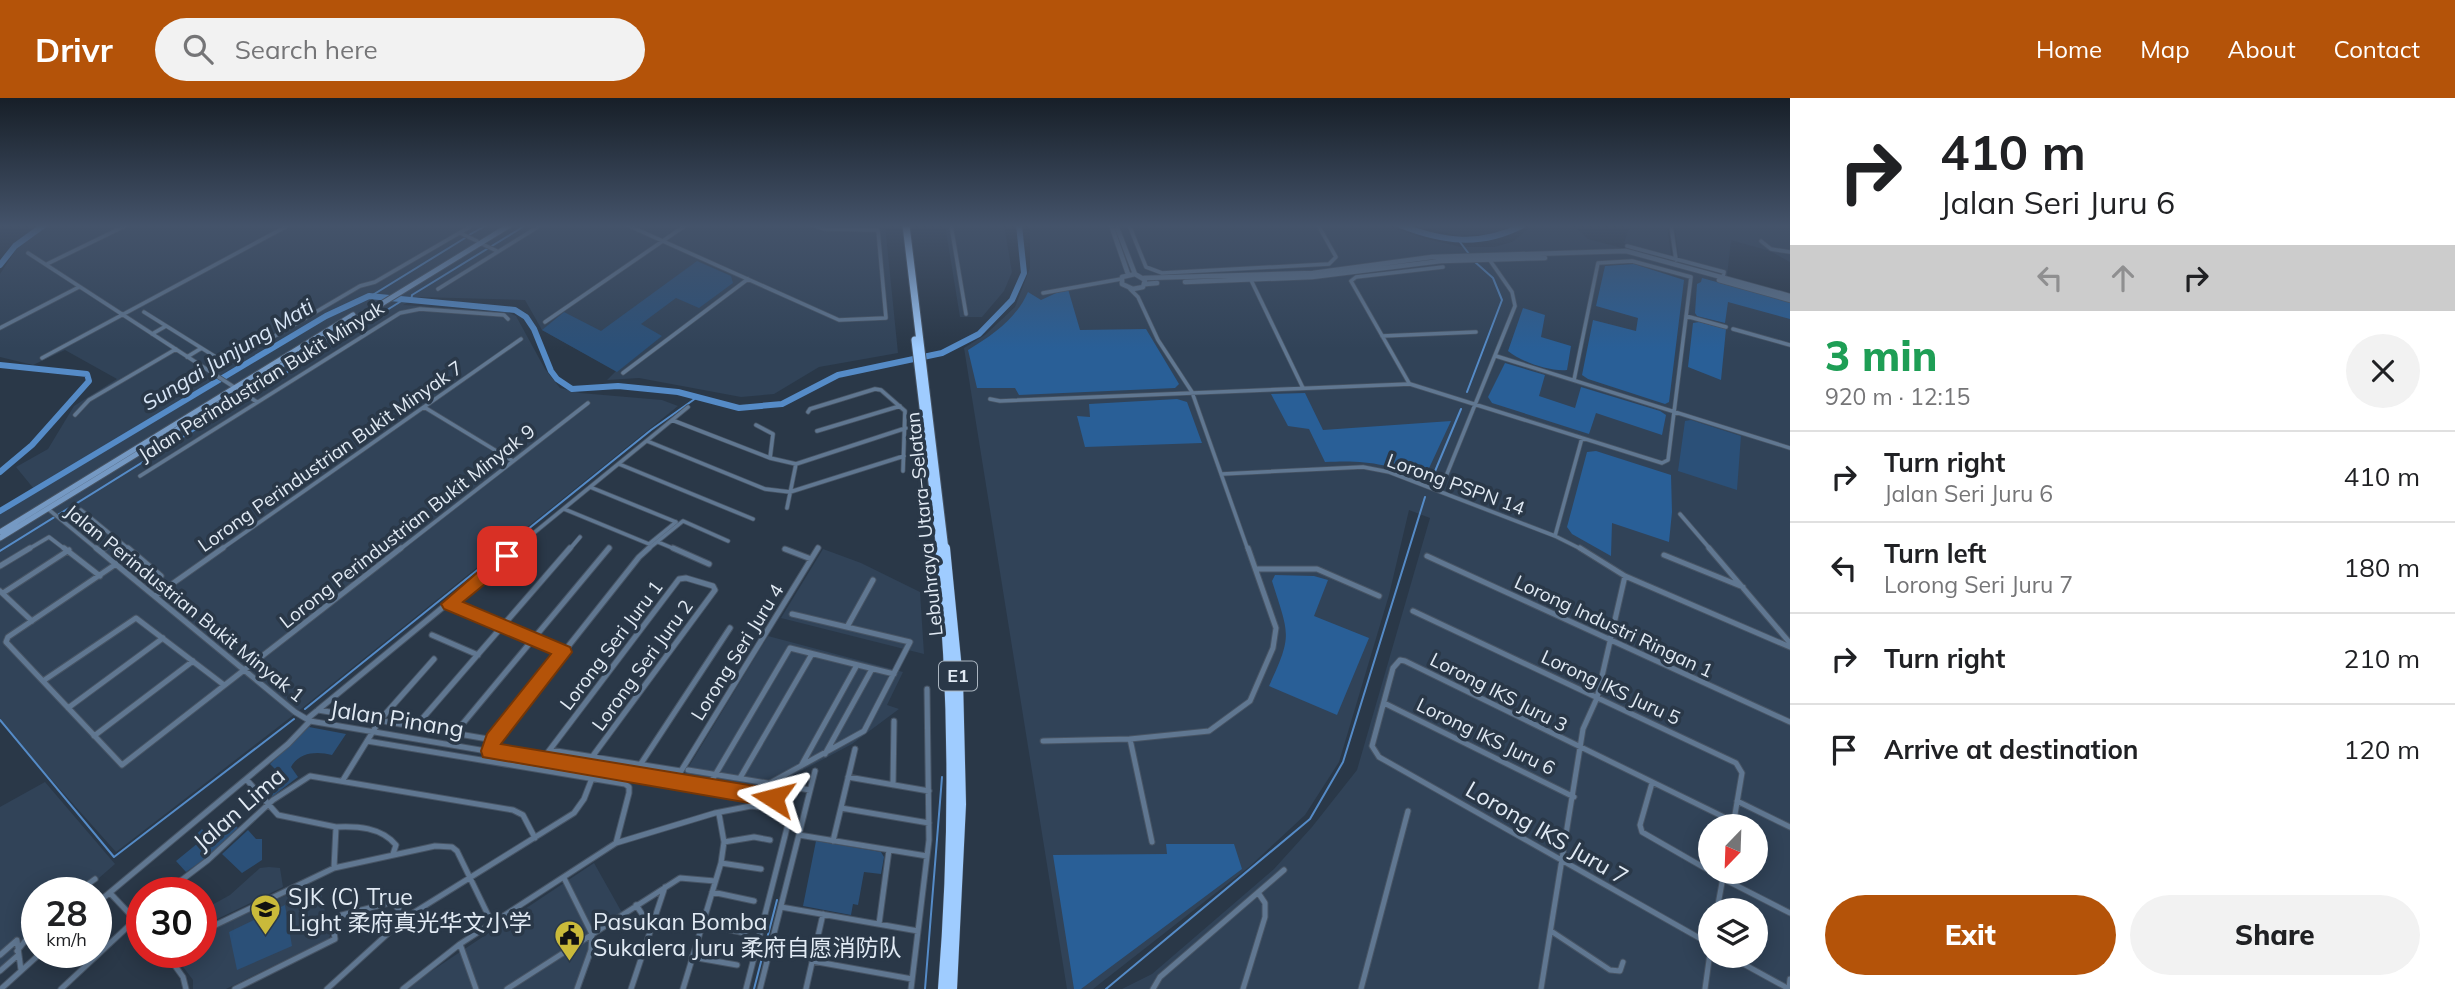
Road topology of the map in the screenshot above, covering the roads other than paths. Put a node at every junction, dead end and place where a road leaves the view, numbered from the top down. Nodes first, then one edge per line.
1 (1398, 266) edge
2 (48, 267) edge
3 (212, 267) edge
4 (401, 267) edge
5 (437, 267) edge
6 (475, 267) edge
7 (624, 267) edge
8 (722, 267) edge
9 (881, 267) edge
10 (909, 267) edge
11 (958, 267) edge
12 (1125, 267) edge
13 (1132, 267) edge
14 (1146, 267) edge
15 (1289, 267) edge
16 (1361, 267) edge
17 (1393, 267) edge
18 (1443, 267) dead end
19 (1494, 267) edge
20 (1597, 267) edge
21 (1652, 267) edge
22 (1673, 267) edge
23 (1690, 267) edge
24 (1248, 270) junction
25 (1402, 271) junction
26 (1128, 274) junction
27 (1135, 274) junction
28 (882, 277) junction
29 (748, 278) junction
30 (876, 278) dead end
31 (1251, 278) junction
32 (1121, 279) junction
33 (1145, 281) junction
34 (1108, 283) junction
35 (79, 287) junction
36 (1127, 287) junction
37 (1140, 288) junction
38 (439, 289) dead end
39 (1043, 293) dead end
40 (1138, 297) junction
41 (1790, 298) edge
42 (144, 312) dead end
43 (966, 314) dead end
44 (122, 315) junction
45 (1686, 316) junction
46 (508, 319) dead end
47 (545, 321) dead end
48 (166, 326) junction
49 (1726, 327) dead end
50 (0, 328) edge
51 (1733, 329) dead end
52 (1476, 332) dead end
53 (152, 334) junction
54 (1382, 336) junction
55 (521, 340) dead end
56 (1790, 345) edge
57 (176, 349) junction
58 (200, 349) junction
59 (187, 356) junction
60 (1496, 356) junction
61 (42, 358) dead end
62 (920, 359) junction
63 (623, 373) dead end
64 (1574, 380) junction
65 (1410, 384) junction
66 (1303, 388) junction
67 (239, 391) junction
68 (1192, 392) junction
69 (990, 399) dead end
70 (257, 402) junction
71 (588, 403) dead end
72 (1477, 404) junction
73 (901, 405) junction
74 (424, 407) junction
75 (688, 407) dead end
76 (808, 412) dead end
77 (1675, 412) junction
78 (75, 415) dead end
79 (672, 420) junction
80 (756, 425) dead end
81 (906, 428) junction
82 (817, 431) dead end
83 (1582, 438) junction
84 (647, 441) junction
85 (1790, 448) edge
86 (904, 456) junction
87 (769, 458) junction
88 (513, 461) junction
89 (619, 464) junction
90 (796, 464) junction
91 (903, 471) dead end
92 (1222, 474) junction
93 (140, 476) dead end
94 (81, 482) junction
95 (590, 487) junction
96 (1440, 491) junction
97 (790, 492) junction
98 (787, 508) dead end
99 (48, 509) junction
100 (564, 509) junction
101 (81, 510) dead end
102 (1680, 513) dead end
103 (753, 519) dead end
104 (16, 522) junction
105 (0, 532) edge
106 (1555, 536) junction
107 (580, 537) dead end
108 (0, 538) edge
109 (117, 541) junction
110 (728, 541) dead end
111 (658, 542) junction
112 (609, 548) dead end
113 (818, 548) dead end
114 (785, 549) dead end
115 (69, 550) junction
116 (101, 551) junction
117 (1664, 555) dead end
118 (1427, 556) dead end
119 (811, 559) junction
120 (116, 564) junction
121 (709, 564) dead end
122 (0, 566) edge
123 (1256, 569) junction
124 (100, 576) junction
125 (161, 576) dead end
126 (1625, 576) junction
127 (873, 580) dead end
128 (1744, 587) junction
129 (715, 590) joint
130 (1, 592) edge
131 (155, 596) junction
132 (1379, 596) dead end
133 (450, 604) junction
134 (1413, 611) dead end
135 (792, 614) dead end
136 (32, 621) junction
137 (503, 626) junction
138 (847, 627) junction
139 (730, 628) dead end
140 (432, 635) dead end
141 (163, 638) junction
142 (533, 639) junction
143 (1611, 640) junction
144 (1790, 645) edge
145 (564, 652) junction
146 (813, 654) junction
147 (478, 655) junction
148 (434, 659) dead end
149 (193, 662) junction
150 (857, 665) junction
151 (872, 668) junction
152 (243, 670) junction
153 (894, 674) junction
154 (43, 681) junction
155 (224, 685) junction
156 (927, 689) dead end
157 (1597, 698) junction
158 (1384, 703) junction
159 (68, 708) junction
160 (318, 710) junction
161 (308, 720) junction
162 (380, 720) junction
163 (894, 720) dead end
164 (1790, 722) edge
165 (416, 726) junction
166 (372, 732) junction
167 (455, 733) junction
168 (94, 736) junction
169 (1129, 738) junction
170 (494, 740) junction
171 (367, 741) junction
172 (1043, 741) dead end
173 (1580, 748) junction
174 (855, 749) dead end
175 (549, 750) junction
176 (490, 751) junction
177 (825, 754) junction
178 (592, 757) junction
179 (542, 760) junction
180 (640, 765) junction
181 (801, 767) junction
182 (596, 768) junction
183 (688, 770) dead end
184 (815, 771) dead end
185 (715, 774) junction
186 (785, 775) junction
187 (740, 778) junction
188 (848, 778) junction
189 (246, 779) junction
190 (592, 779) junction
191 (343, 780) junction
192 (770, 783) junction
193 (1653, 783) junction
194 (893, 785) junction
195 (784, 786) junction
196 (708, 788) junction
197 (810, 790) junction
198 (929, 791) junction
199 (1573, 797) junction
200 (1737, 801) junction
201 (270, 804) junction
202 (841, 808) junction
203 (790, 811) junction
204 (1408, 811) dead end
205 (719, 814) junction
206 (1713, 814) edge
207 (1735, 814) edge
208 (929, 823) junction
209 (336, 827) junction
210 (1790, 827) edge
211 (799, 835) junction
212 (535, 838) junction
213 (770, 840) dead end
214 (833, 841) junction
215 (724, 842) junction
216 (1152, 842) dead end
217 (616, 843) junction
218 (890, 850) junction
219 (393, 855) junction
220 (927, 856) junction
221 (1562, 862) junction
222 (720, 863) junction
223 (1698, 864) edge
224 (334, 868) junction
225 (761, 869) dead end
226 (1284, 870) dead end
227 (186, 877) edge
228 (470, 877) junction
229 (564, 878) junction
230 (715, 881) junction
231 (1739, 884) edge
232 (665, 886) junction
233 (112, 891) edge
234 (712, 892) junction
235 (1259, 894) junction
236 (112, 895) edge
237 (754, 901) dead end
238 (636, 905) junction
239 (780, 907) junction
240 (126, 910) edge
241 (823, 914) junction
242 (1790, 914) edge
243 (405, 918) junction
244 (492, 923) junction
245 (217, 924) edge
246 (702, 924) junction
247 (878, 924) junction
248 (651, 927) junction
249 (126, 928) edge
250 (918, 931) junction
251 (1551, 931) junction
252 (745, 933) dead end
253 (592, 934) junction
254 (1698, 937) edge
255 (460, 944) junction
256 (21, 949) edge
257 (18, 953) junction
258 (0, 955) edge
259 (692, 957) junction
260 (812, 961) junction
261 (1623, 962) dead end
262 (737, 965) dead end
263 (177, 968) edge
264 (1708, 968) edge
265 (1750, 968) edge
266 (22, 970) joint
267 (0, 971) edge
268 (912, 979) junction
269 (1790, 979) edge
270 (1, 989) edge
271 (61, 989) edge
272 (187, 989) edge
273 (235, 989) edge
274 (327, 989) edge
275 (403, 989) edge
276 (476, 989) edge
277 (507, 989) edge
278 (577, 989) edge
279 (631, 989) edge
280 (683, 989) edge
281 (746, 989) edge
282 (760, 989) edge
283 (806, 989) edge
284 (911, 989) edge
285 (943, 989) edge
286 (952, 989) edge
287 (1153, 989) edge
288 (1243, 989) edge
289 (1361, 989) edge
290 (1541, 989) edge
291 (1705, 989) edge
292 (1788, 989) edge

1 - 25 street
2 - 35 street
3 - 44 street
4 - 58 street
5 - 67 main road, Jalan Perindustrian Bukit Minyak
6 - 38 street
7 - 47 street
8 - 29 street
9 - 28 street
10 - 62 highway, Lebuhraya Utara–Selatan / E1
11 - 43 street
12 - 26 street
13 - 27 street
14 - 24 street
15 - 24 street
16 - 31 street
17 - 31 street
18 - 25 street
19 - 60 street
20 - 64 street
21 - 45 street
22 - 41 street
23 - 41 street
24 - 31 street
25 - 54 street
26 - 27 street
26 - 32 street
27 - 33 street
28 - 29 street
28 - 30 street
29 - 63 street
31 - 33 street
31 - 66 street
32 - 34 street
32 - 36 street
33 - 37 street
34 - 36 street
34 - 39 street
35 - 44 street
35 - 50 street
36 - 37 street
36 - 40 street
37 - 40 street
40 - 68 street
42 - 48 street
44 - 53 street
44 - 61 street
45 - 49 street
45 - 77 street
46 - 70 street, Jalan Perindustrian Bukit Minyak
48 - 53 street
48 - 58 street
51 - 56 street
52 - 54 street
53 - 57 street
54 - 65 street
55 - 74 street, Lorong Perindustrian Bukit Minyak 7
57 - 59 street
57 - 78 street
58 - 59 street
59 - 67 street
60 - 64 street
60 - 72 street
62 - 285 highway, Lebuhraya Utara–Selatan / E1
62 - 286 highway, Lebuhraya Utara–Selatan / E1
64 - 77 street
65 - 66 street
65 - 72 street
66 - 68 street
67 - 70 street
67 - 94 main road, Jalan Perindustrian Bukit Minyak
67 - 99 main road, Jalan Perindustrian Bukit Minyak
68 - 69 street
68 - 92 street
70 - 93 street, Jalan Perindustrian Bukit Minyak
71 - 88 street, Lorong Perindustrian Bukit Minyak 9
72 - 83 street
72 - 96 street
73 - 76 street
73 - 81 street
73 - 82 street
74 - 88 street
74 - 131 street, Lorong Perindustrian Bukit Minyak 7
75 - 79 street
77 - 83 street
77 - 85 street
79 - 84 street
79 - 87 street
80 - 87 street
81 - 86 street
81 - 90 street
83 - 106 street
84 - 89 street
84 - 97 street
86 - 91 street
86 - 97 street
87 - 90 street
88 - 152 street, Lorong Perindustrian Bukit Minyak 9
89 - 95 street
89 - 103 street
90 - 97 street
92 - 96 street, Lorong PSPN 14
92 - 123 street
94 - 99 main road, Jalan Perindustrian Bukit Minyak
94 - 104 main road
95 - 100 street
95 - 100 street
96 - 106 street, Lorong PSPN 14
97 - 98 street
99 - 104 main road, Jalan Perindustrian Bukit Minyak
99 - 108 main road, Jalan Perindustrian Bukit Minyak
99 - 116 street, Jalan Perindustrian Bukit Minyak 1
100 - 133 street
101 - 109 street, Jalan Perindustrian Bukit Minyak 1
102 - 128 street
104 - 105 main road, Jalan Perindustrian Bukit Minyak
106 - 126 street, Lorong PSPN 14
107 - 137 street
109 - 116 street
109 - 125 street, Jalan Perindustrian Bukit Minyak 1
110 - 111 street
111 - 121 street
111 - 145 street
112 - 142 street
113 - 119 street, Lorong Seri Juru 4
114 - 119 street
115 - 122 street
115 - 124 street
115 - 130 street
116 - 120 street, Jalan Perindustrian Bukit Minyak 1
117 - 128 street
118 - 143 street, Lorong Industri Ringan 1
119 - 180 street, Lorong Seri Juru 4
120 - 124 street
120 - 131 street, Jalan Perindustrian Bukit Minyak 1
123 - 132 street
123 - 169 street
124 - 136 street
126 - 143 street
126 - 144 street, Lorong PSPN 14
127 - 138 street
128 - 144 street
129 - 175 street, Lorong Seri Juru 1
129 - 178 street, Lorong Seri Juru 2
130 - 136 street
131 - 152 street, Jalan Perindustrian Bukit Minyak 1
133 - 137 street
133 - 160 street
134 - 157 street, Lorong IKS Juru 5
135 - 138 street
136 - 154 street
137 - 142 street
137 - 147 street
138 - 153 street
139 - 180 street
140 - 147 street
141 - 149 street
141 - 154 street
141 - 159 street
142 - 145 street
142 - 167 street
143 - 157 street
143 - 164 street, Lorong Industri Ringan 1
145 - 170 street
146 - 150 street
146 - 185 street
146 - 187 street
147 - 165 street
148 - 162 street
149 - 155 street
149 - 168 street
150 - 151 street
150 - 181 street
151 - 153 street
151 - 177 street
152 - 155 street, Lorong Perindustrian Bukit Minyak 9
152 - 161 street, Jalan Perindustrian Bukit Minyak 1
153 - 177 street
154 - 159 street
155 - 168 street, Lorong Perindustrian Bukit Minyak 9
156 - 198 street
157 - 173 street
157 - 200 street, Lorong IKS Juru 5
158 - 173 street, Lorong IKS Juru 3
158 - 199 street, Lorong IKS Juru 6
158 - 221 street, Lorong IKS Juru 7
159 - 168 street
160 - 161 street
160 - 162 street
161 - 166 street, Jalan Pinang
161 - 189 street
162 - 165 street
162 - 166 street
163 - 194 street
165 - 167 street
166 - 171 street
166 - 176 street, Jalan Pinang
167 - 170 street
169 - 172 street
169 - 216 street
170 - 176 street
171 - 190 street
171 - 191 street
173 - 193 street, Lorong IKS Juru 3
173 - 199 street
174 - 188 street
175 - 178 street
175 - 179 street, Lorong Seri Juru 1
176 - 179 street, Jalan Pinang
177 - 181 street
178 - 180 street
179 - 182 street, Jalan Pinang
181 - 186 street
182 - 190 street
182 - 196 street, Jalan Pinang
183 - 185 street
184 - 197 street
185 - 187 street
185 - 196 street
186 - 192 street
186 - 195 street
187 - 192 street
188 - 194 street
188 - 202 street
189 - 201 street
189 - 233 street
190 - 212 street
190 - 217 street
191 - 201 street, Jalan Lima
191 - 212 street, Jalan Lima
192 - 195 street
193 - 206 street, Lorong IKS Juru 3
193 - 223 street
194 - 198 street
195 - 197 street
196 - 203 street, Jalan Pinang
197 - 211 street
198 - 208 street
199 - 221 street
200 - 207 street, Lorong IKS Juru 5
200 - 210 street
201 - 209 street
201 - 227 street, Jalan Lima
202 - 208 street
202 - 214 street
203 - 205 street
203 - 281 street
204 - 289 street
205 - 215 street
205 - 217 street
208 - 220 street
209 - 219 street
209 - 224 street
211 - 214 street
211 - 239 street
212 - 228 street
213 - 215 street
214 - 218 street
215 - 222 street
217 - 229 street
218 - 220 street
218 - 247 street
219 - 224 street
219 - 228 street
220 - 250 street
221 - 251 street
221 - 254 street, Lorong IKS Juru 7
222 - 225 street
222 - 230 street
224 - 245 street
226 - 235 street
228 - 243 street
228 - 244 street
229 - 244 street
229 - 253 street
230 - 232 street
230 - 234 street
231 - 242 street
232 - 238 street
232 - 248 street
234 - 237 street
234 - 246 street
235 - 287 street
235 - 288 street
236 - 240 street
238 - 248 street
238 - 253 street
239 - 241 street
239 - 282 street
241 - 247 street
241 - 260 street
243 - 273 street
243 - 274 street
244 - 255 street
246 - 252 street
246 - 259 street
247 - 250 street
248 - 279 street
249 - 271 street
250 - 268 street
251 - 261 street
251 - 290 street
253 - 277 street
253 - 278 street
255 - 275 street
255 - 276 street
256 - 257 street
257 - 258 street
257 - 266 street
257 - 267 street
259 - 262 street
259 - 280 street
260 - 268 street
260 - 283 street
263 - 272 street
264 - 291 street
265 - 292 street
266 - 270 street
268 - 284 street
269 - 292 street

